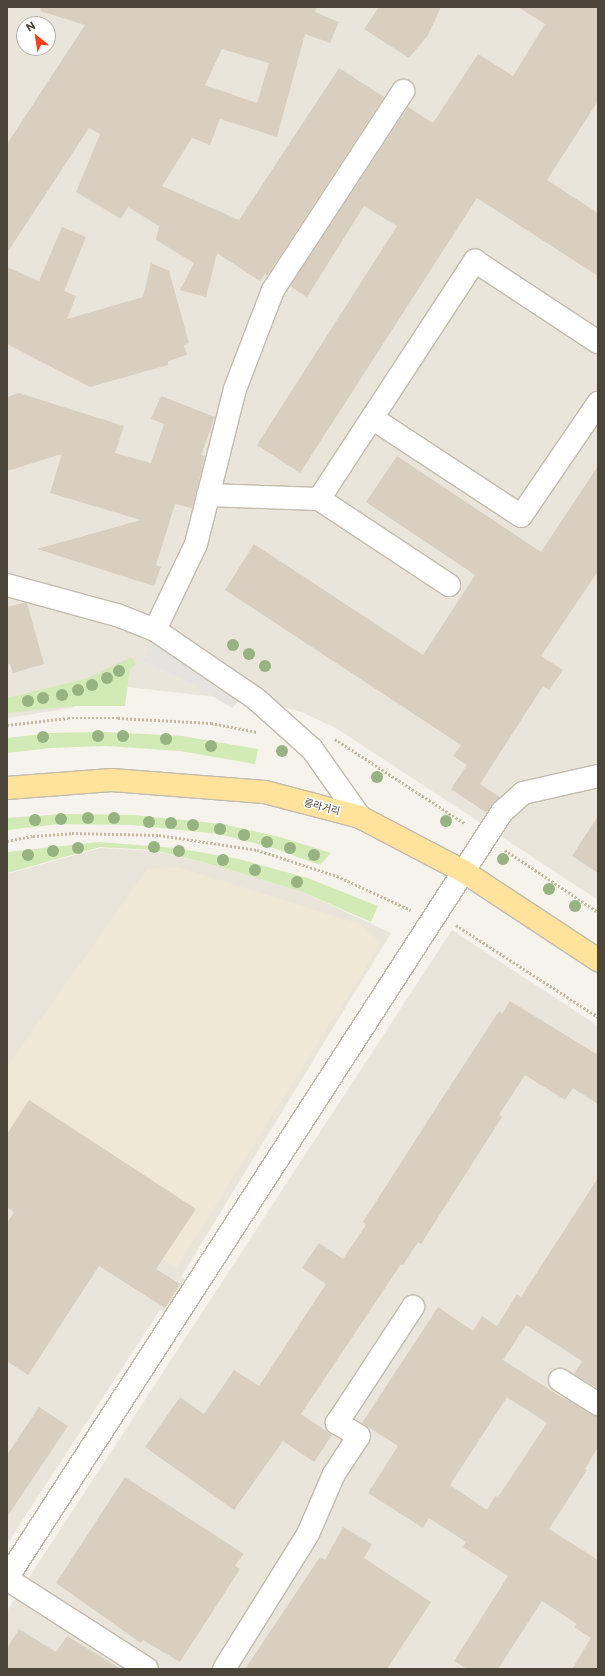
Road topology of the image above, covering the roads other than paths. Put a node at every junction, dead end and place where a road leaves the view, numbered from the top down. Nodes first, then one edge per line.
1 (403, 91) dead end
2 (598, 342) edge
3 (598, 403) edge
4 (372, 418) junction
5 (208, 495) junction
6 (319, 499) junction
7 (449, 585) dead end
8 (7, 586) edge
9 (155, 630) junction
10 (598, 776) edge
11 (7, 788) edge
12 (360, 818) junction
13 (464, 871) junction
14 (598, 960) edge
15 (413, 1307) dead end
16 (560, 1380) dead end
17 (598, 1404) edge
18 (7, 1578) edge
19 (146, 1669) edge
20 (224, 1669) edge

1 - 5 street
2 - 4 street
3 - 4 street
4 - 6 street
5 - 6 street
5 - 9 street
6 - 7 street
8 - 9 street
9 - 12 street
10 - 13 street
11 - 12 main road, 릉라거리
12 - 13 main road, 릉라거리
13 - 14 main road, 릉라거리
13 - 18 street
15 - 20 street
16 - 17 street
18 - 19 street

